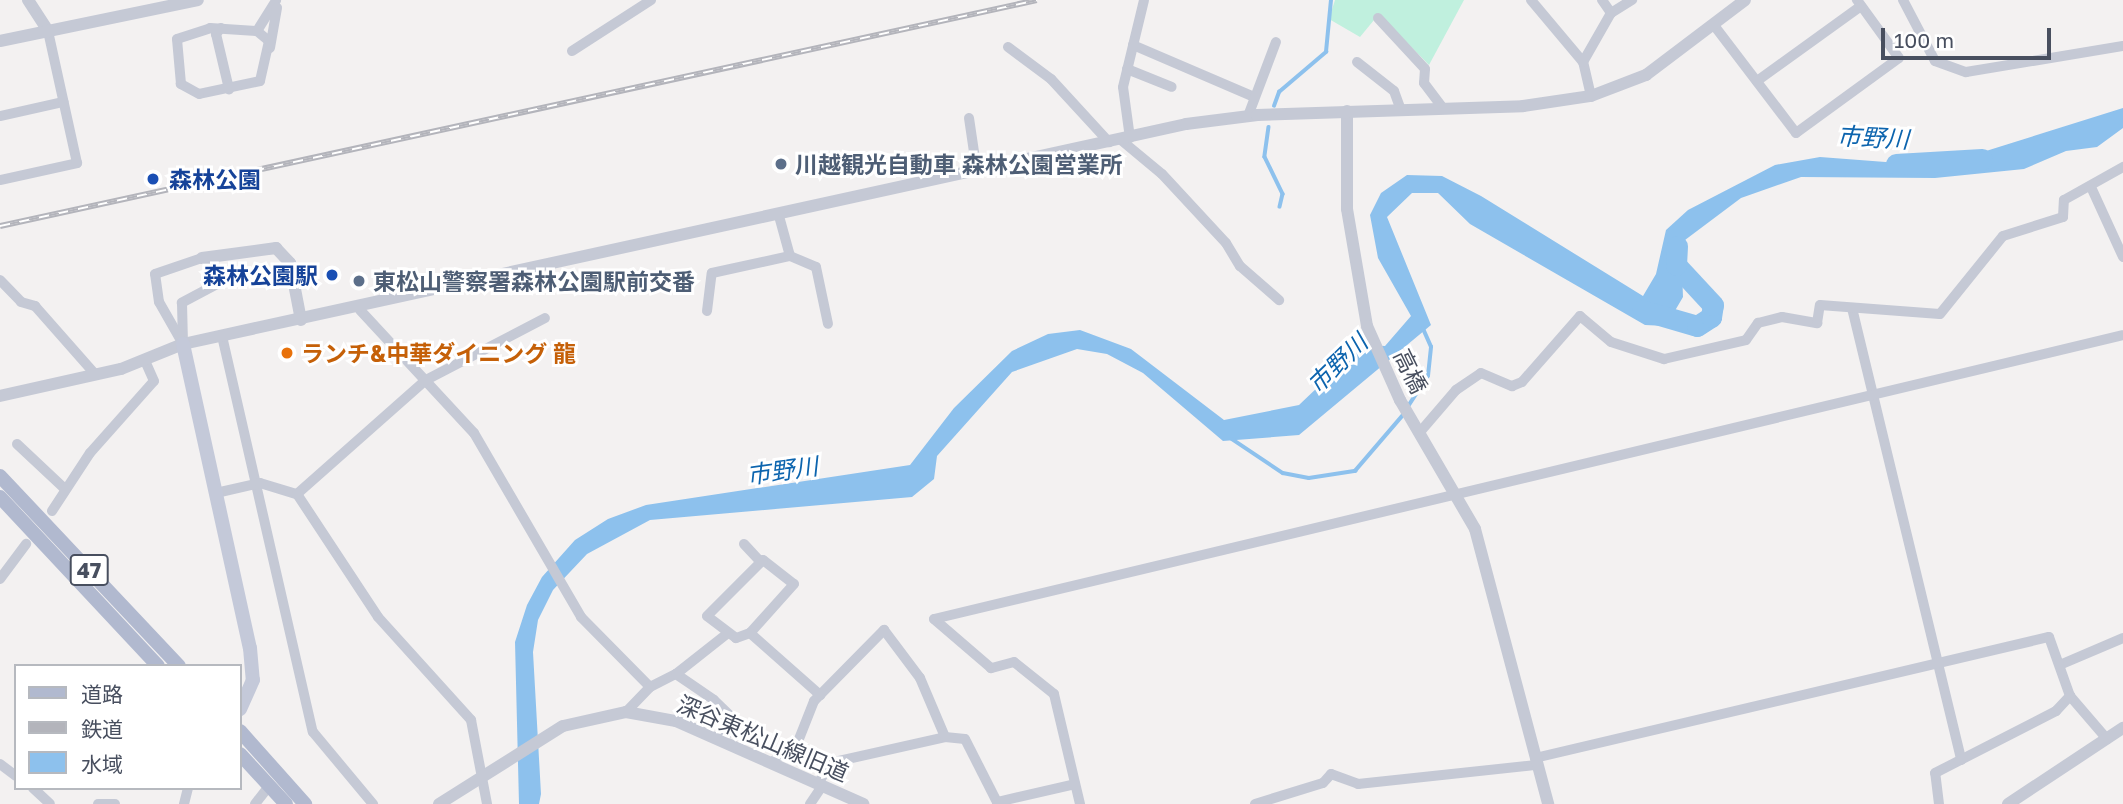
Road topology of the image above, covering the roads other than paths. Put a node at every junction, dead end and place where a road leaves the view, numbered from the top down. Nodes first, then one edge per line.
1 (28, 0) edge
2 (198, 0) edge
3 (276, 0) edge
4 (651, 0) edge
5 (1144, 0) edge
6 (1531, 0) edge
7 (1602, 0) edge
8 (1632, 0) edge
9 (1745, 0) edge
10 (1903, 0) edge
11 (1859, 3) edge
12 (150, 4) edge
13 (1611, 13) junction
14 (1378, 18) dead end
15 (1713, 24) junction
16 (221, 28) junction
17 (48, 30) junction
18 (257, 31) junction
19 (0, 41) edge
20 (1276, 42) dead end
21 (1133, 45) junction
22 (2123, 46) edge
23 (1008, 47) dead end
24 (270, 49) junction
25 (572, 51) dead end
26 (1357, 62) dead end
27 (1583, 62) junction
28 (1127, 69) junction
29 (1757, 82) junction
30 (1172, 88) dead end
31 (229, 89) junction
32 (1252, 96) junction
33 (1591, 96) junction
34 (63, 103) junction
35 (1443, 108) junction
36 (1401, 110) junction
37 (1347, 111) junction
38 (1248, 116) junction
39 (0, 117) edge
40 (969, 118) dead end
41 (1120, 140) junction
42 (2123, 167) edge
43 (977, 172) junction
44 (0, 180) edge
45 (2091, 187) junction
46 (779, 216) junction
47 (221, 254) junction
48 (790, 256) junction
49 (2123, 257) edge
50 (202, 258) junction
51 (214, 266) junction
52 (0, 280) edge
53 (1279, 300) dead end
54 (1852, 308) junction
55 (360, 310) junction
56 (707, 311) dead end
57 (545, 318) dead end
58 (301, 320) junction
59 (828, 324) dead end
60 (2123, 335) edge
61 (222, 336) junction
62 (183, 344) junction
63 (145, 361) junction
64 (96, 374) junction
65 (426, 380) junction
66 (1875, 394) junction
67 (0, 396) edge
68 (1420, 432) junction
69 (17, 444) dead end
70 (0, 475) edge
71 (252, 483) junction
72 (65, 489) junction
73 (1456, 490) junction
74 (216, 493) junction
75 (297, 494) junction
76 (0, 497) edge
77 (52, 511) dead end
78 (26, 544) dead end
79 (744, 544) dead end
80 (759, 560) junction
81 (2, 573) edge
82 (728, 633) junction
83 (751, 633) junction
84 (2123, 638) edge
85 (1938, 663) junction
86 (156, 664) edge
87 (176, 664) edge
88 (2062, 664) junction
89 (676, 674) junction
90 (650, 687) junction
91 (820, 695) junction
92 (2070, 696) junction
93 (242, 702) edge
94 (625, 712) junction
95 (2123, 728) edge
96 (242, 733) edge
97 (945, 737) junction
98 (2107, 738) junction
99 (722, 740) junction
100 (797, 744) junction
101 (242, 756) edge
102 (1961, 760) junction
103 (1536, 761) junction
104 (772, 762) junction
105 (830, 763) junction
106 (491, 770) junction
107 (1075, 784) junction
108 (820, 785) junction
109 (269, 786) junction
110 (35, 790) edge
111 (997, 803) edge
112 (50, 804) edge
113 (98, 804) edge
114 (115, 804) edge
115 (255, 804) edge
116 (286, 804) edge
117 (305, 804) edge
118 (373, 804) edge
119 (439, 804) edge
120 (487, 804) edge
121 (810, 804) edge
122 (863, 804) edge
123 (1080, 804) edge
124 (1255, 804) edge
125 (1548, 804) edge
126 (1939, 804) edge
127 (2008, 804) edge

1 - 17 street
2 - 12 street
3 - 18 street
3 - 24 street
4 - 25 street
5 - 21 street
6 - 27 street
7 - 13 street
8 - 13 street
9 - 15 street
10 - 22 street
11 - 29 street
11 - 29 street
12 - 17 street
13 - 27 street
14 - 35 street
15 - 29 street
15 - 33 street
16 - 18 street
16 - 31 street
16 - 31 street
17 - 19 street
17 - 34 street
18 - 24 street
20 - 32 street
21 - 28 street
21 - 32 street
23 - 41 street
24 - 31 street
26 - 36 street
27 - 33 street
28 - 30 street
28 - 41 street
32 - 38 street
33 - 35 street
34 - 39 street
34 - 44 street
35 - 36 street
36 - 37 street
37 - 38 street
37 - 68 street, 高橋
38 - 41 street
40 - 43 street
41 - 43 street
41 - 53 street
42 - 45 street
43 - 46 street
45 - 49 street
45 - 54 street
46 - 48 street
46 - 55 street
47 - 50 street
47 - 51 street
47 - 58 street
48 - 56 street
48 - 59 street
50 - 51 street
50 - 62 street
51 - 62 street
52 - 64 street
54 - 66 street
54 - 68 street
55 - 58 street
55 - 65 street
57 - 65 street
58 - 61 street
60 - 66 street
61 - 62 street
61 - 71 street
62 - 63 street
62 - 74 main road
63 - 64 street
63 - 72 street
64 - 67 street
65 - 75 street
65 - 90 street
66 - 73 street
66 - 85 street
68 - 73 street, 高橋
69 - 72 street
70 - 87 main road, 47
71 - 74 street
71 - 75 street
71 - 118 street
72 - 77 street
73 - 103 street, 高橋
73 - 107 street
74 - 93 main road
75 - 106 street
76 - 86 main road, 47
78 - 81 street
79 - 80 street
80 - 82 street
80 - 83 street
82 - 83 street
82 - 89 street
83 - 91 street
84 - 88 street
85 - 88 street
85 - 102 street
85 - 103 street
88 - 92 street
89 - 90 street
89 - 99 street
90 - 94 street
91 - 97 street
91 - 100 street
92 - 98 street
92 - 102 street
94 - 99 street, 深谷東松山線旧道
94 - 106 street, 深谷東松山線旧道
95 - 98 street
96 - 117 main road
97 - 105 street
97 - 111 street
98 - 127 street
99 - 104 street, 深谷東松山線旧道
100 - 104 street
100 - 105 street
101 - 109 main road
102 - 126 street
103 - 124 street
103 - 125 street, 高橋
104 - 108 street, 深谷東松山線旧道
105 - 108 street
106 - 119 street
106 - 120 street
107 - 111 street
107 - 123 street
108 - 121 street
108 - 122 street, 深谷東松山線旧道
109 - 115 street
109 - 116 main road
110 - 112 street
113 - 114 street

